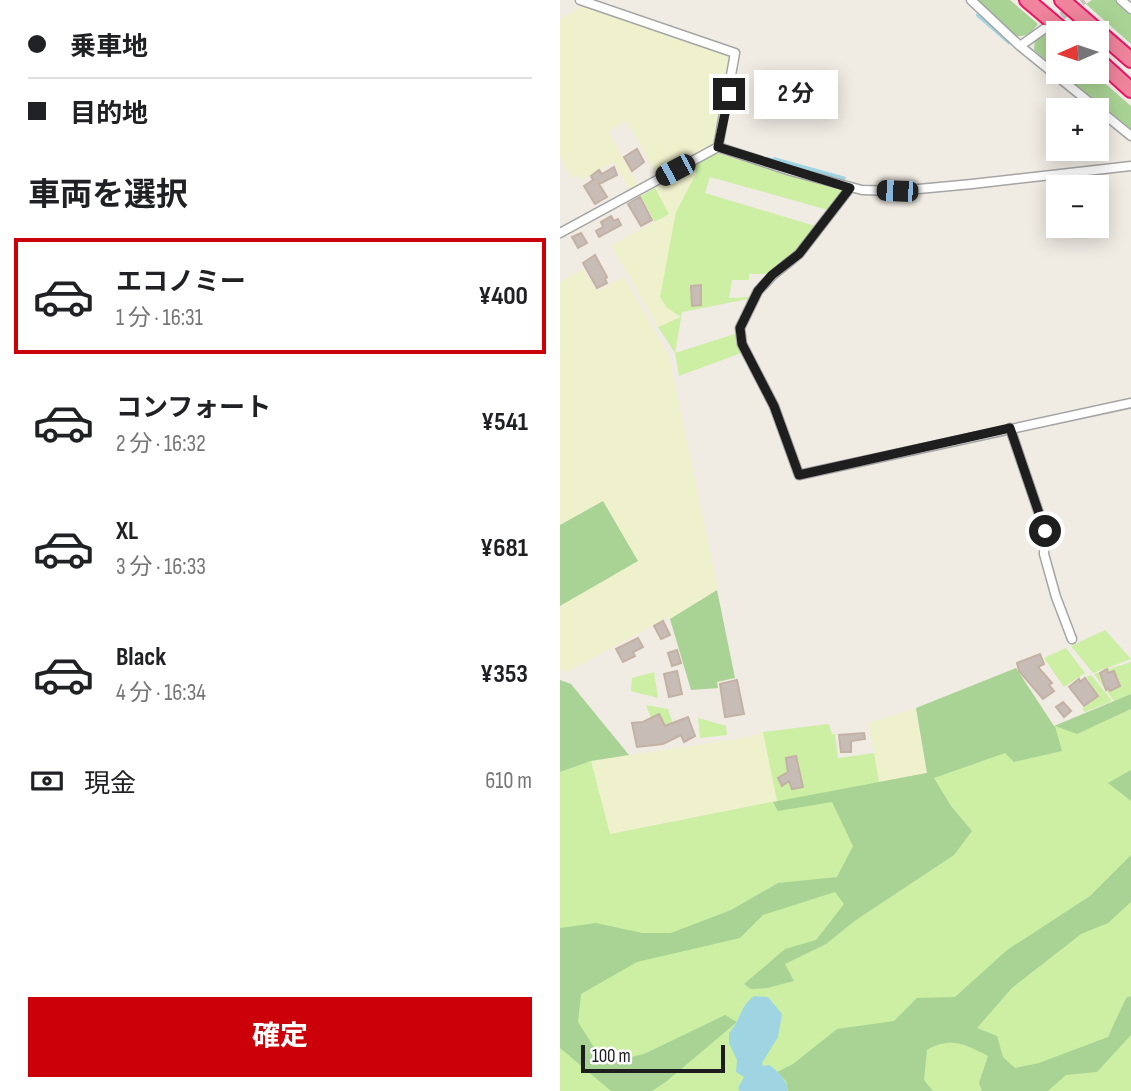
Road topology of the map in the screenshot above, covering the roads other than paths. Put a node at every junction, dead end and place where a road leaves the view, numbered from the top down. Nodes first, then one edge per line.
1 (580, 0) edge
2 (971, 0) edge
3 (1027, 0) edge
4 (1062, 0) edge
5 (1121, 0) edge
6 (1131, 9) edge
7 (1052, 21) edge
8 (1044, 29) tunnel mouth
9 (1020, 47) junction
10 (1131, 60) edge
11 (1110, 71) edge
12 (1131, 90) edge
13 (1131, 136) edge
14 (718, 147) junction
15 (1131, 166) edge
16 (850, 188) junction
17 (560, 233) edge
18 (1131, 403) edge
19 (1010, 428) junction
20 (1072, 639) dead end

1 - 14 street
2 - 9 street
3 - 7 highway
4 - 10 highway
5 - 6 street
8 - 9 street
9 - 13 street
11 - 12 highway
14 - 16 street
14 - 17 street
15 - 16 street
16 - 19 street
18 - 19 street
19 - 20 street

